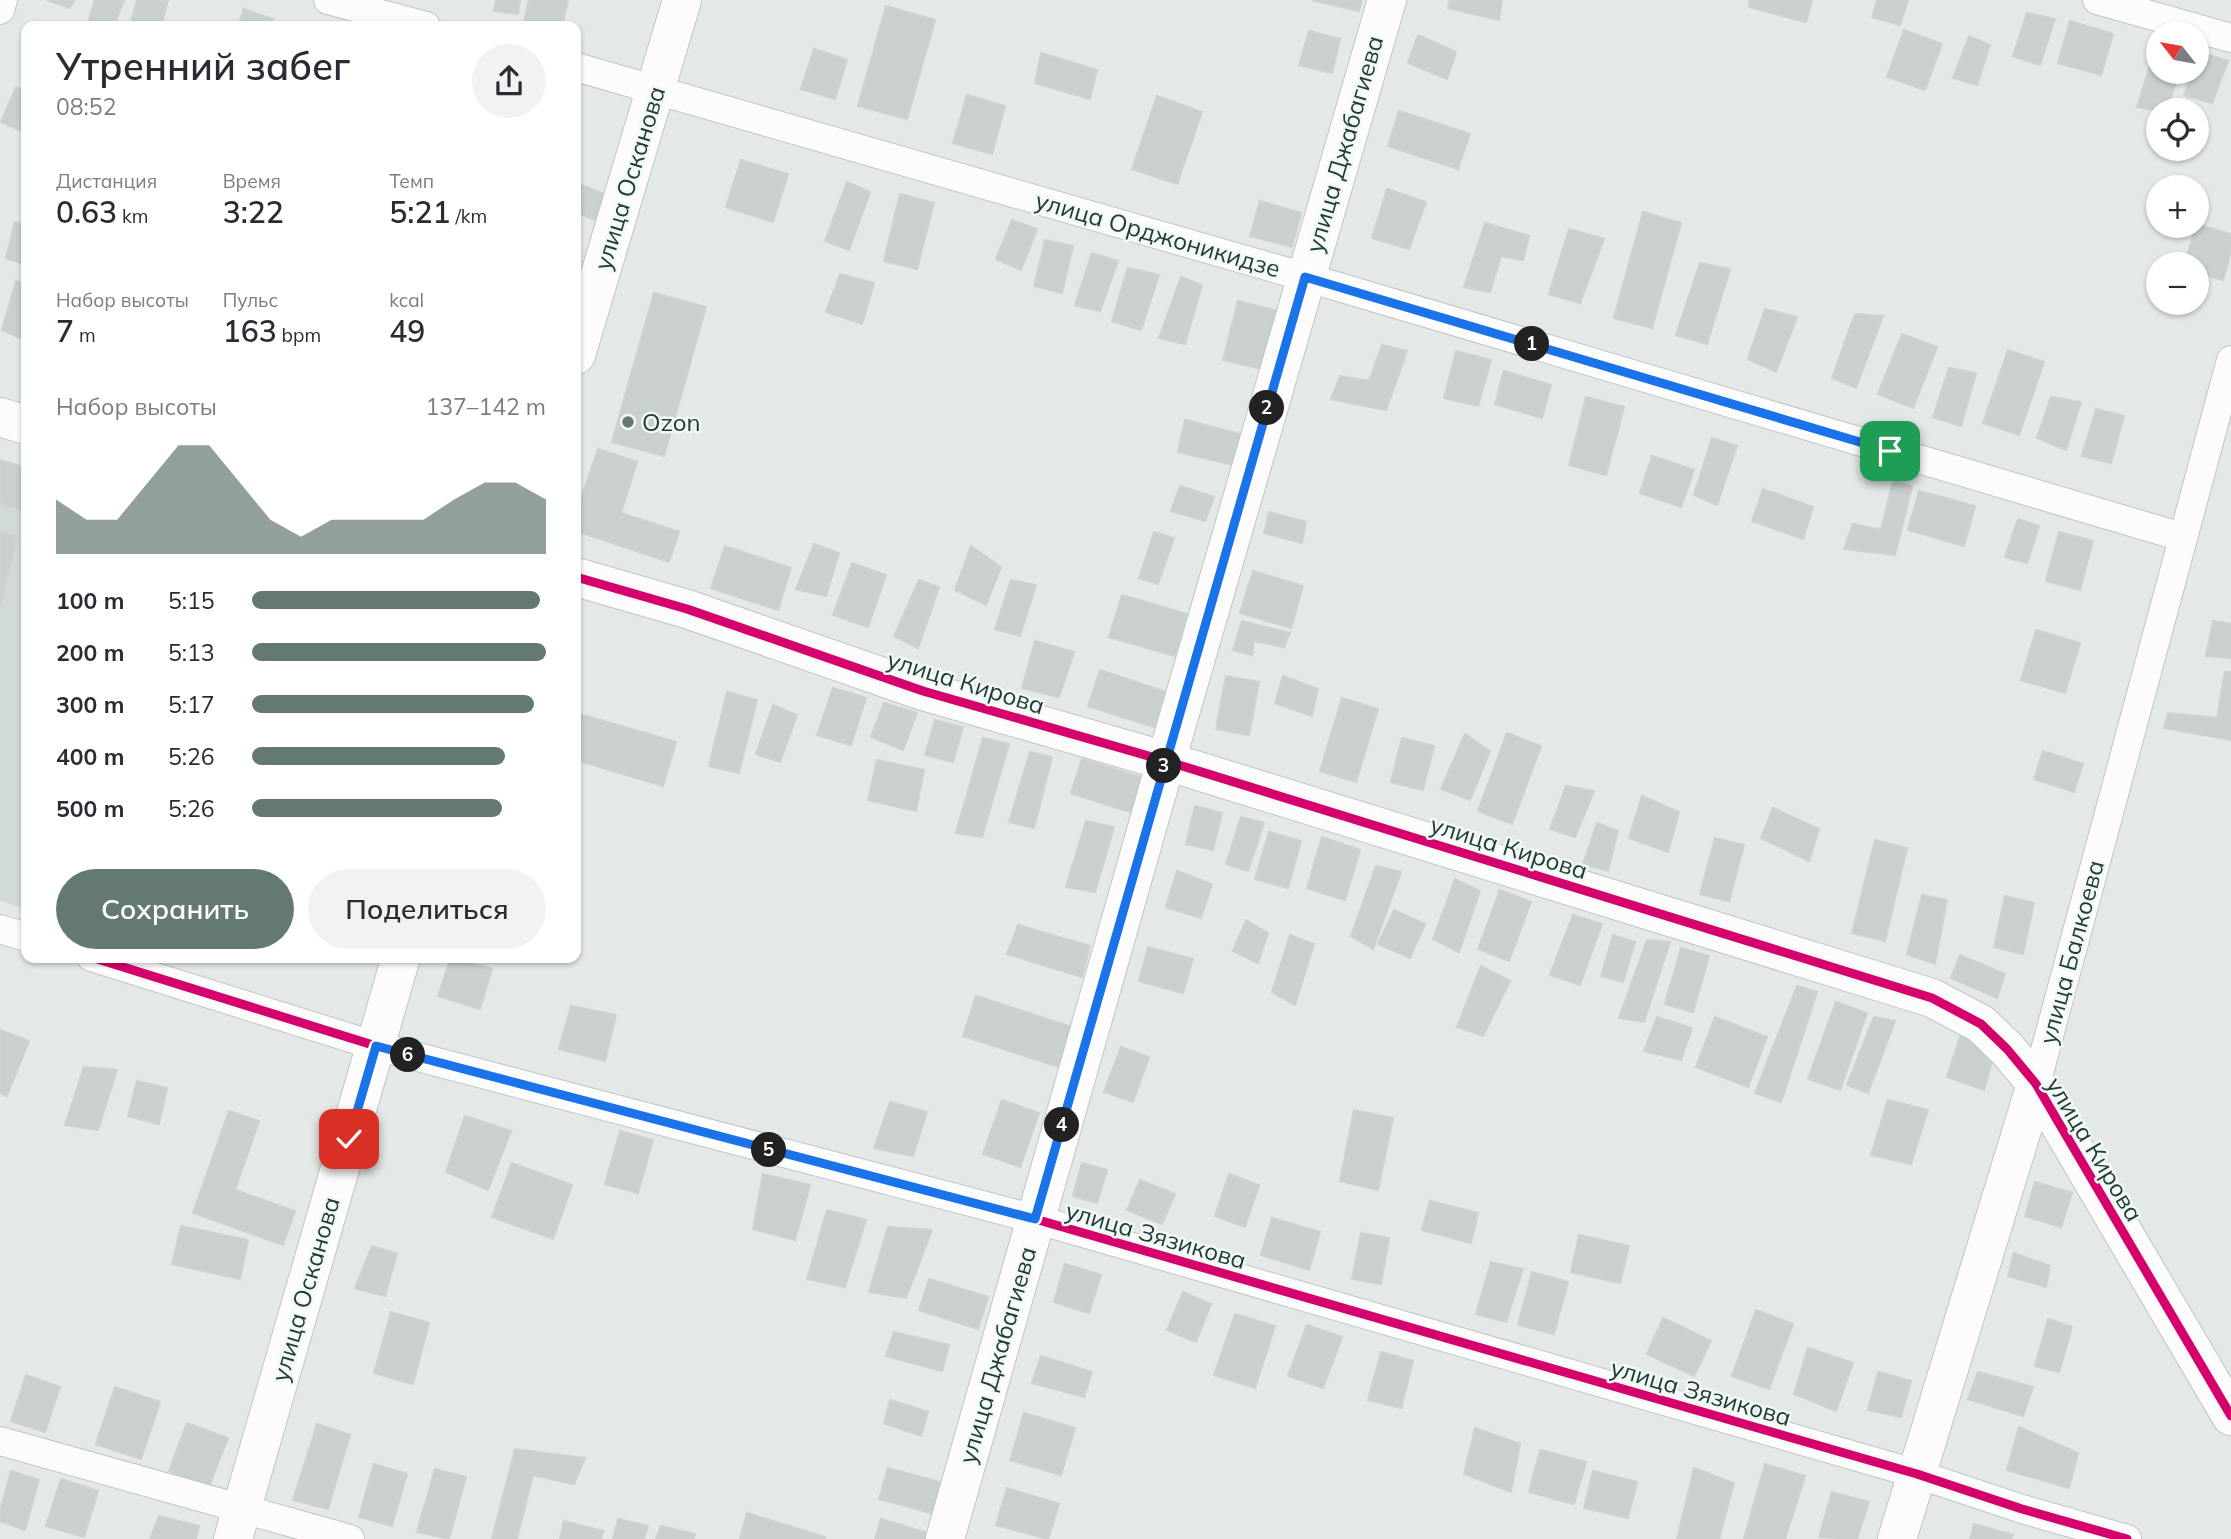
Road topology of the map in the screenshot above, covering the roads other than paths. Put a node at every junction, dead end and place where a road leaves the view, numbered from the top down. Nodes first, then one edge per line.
1 (3, 0) edge
2 (328, 0) edge
3 (682, 0) edge
4 (1387, 0) edge
5 (2097, 0) edge
6 (0, 10) edge
7 (407, 21) edge
8 (2231, 38) edge
9 (581, 68) edge
10 (656, 88) junction
11 (1305, 277) junction
12 (581, 338) edge
13 (2231, 360) edge
14 (0, 417) edge
15 (21, 423) edge
16 (2182, 537) junction
17 (581, 578) edge
18 (1166, 761) junction
19 (0, 929) edge
20 (21, 935) edge
21 (109, 963) edge
22 (399, 963) edge
23 (376, 1046) junction
24 (2036, 1084) junction
25 (1035, 1219) junction
26 (2231, 1416) edge
27 (0, 1441) edge
28 (1917, 1474) junction
29 (237, 1524) edge
30 (350, 1539) edge
31 (945, 1539) edge
32 (1897, 1539) edge
33 (2127, 1539) edge

1 - 6 street
2 - 7 street
3 - 10 main road, улица Осканова
4 - 11 main road, улица Джабагиева
5 - 8 street
9 - 10 street, улица Орджоникидзе
10 - 11 street, улица Орджоникидзе
10 - 12 main road, улица Осканова
11 - 16 street, улица Орджоникидзе
11 - 18 main road, улица Джабагиева
13 - 16 street, улица Балкоева
14 - 15 main road
16 - 24 street, улица Балкоева
17 - 18 main road, улица Кирова
18 - 24 main road, улица Кирова
18 - 25 main road, улица Джабагиева
19 - 20 street
21 - 23 street, улица Зязикова
22 - 23 main road, улица Осканова
23 - 25 street, улица Зязикова
23 - 29 main road, улица Осканова
24 - 26 main road, улица Кирова
24 - 28 main road, улица Балкоева
25 - 28 street, улица Зязикова
25 - 31 main road, улица Джабагиева
27 - 29 street
28 - 32 main road, улица Балкоева
28 - 33 street, улица Зязикова
29 - 30 street

